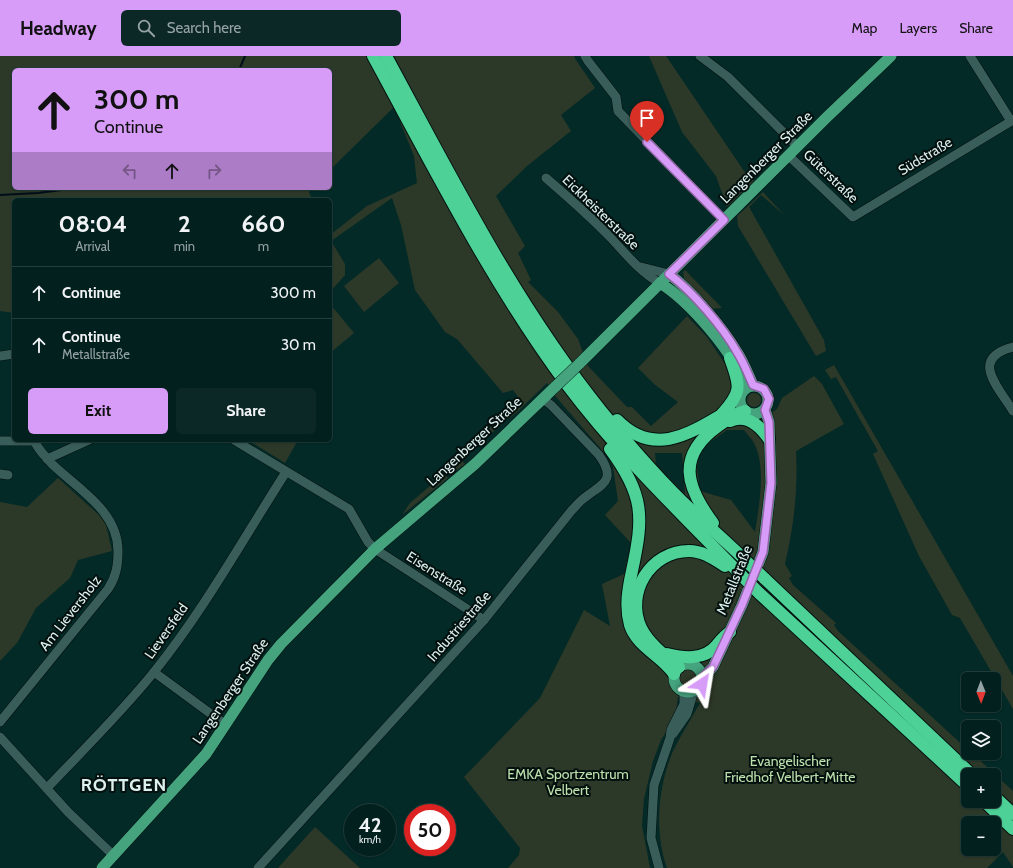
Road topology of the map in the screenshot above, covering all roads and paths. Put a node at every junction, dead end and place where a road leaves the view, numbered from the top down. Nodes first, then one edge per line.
1 (586, 56) edge
2 (700, 56) edge
3 (891, 56) edge
4 (970, 56) edge
5 (378, 57) edge
6 (1012, 120) edge
7 (798, 147) junction
8 (789, 156) junction
9 (546, 178) dead end
10 (853, 217) joint
11 (724, 220) junction
12 (637, 266) junction
13 (669, 274) junction
14 (660, 283) junction
15 (1013, 347) edge
16 (12, 354) edge
17 (0, 356) edge
18 (730, 358) junction
19 (749, 387) junction
20 (543, 399) junction
21 (751, 410) junction
22 (1013, 411) edge
23 (602, 412) junction
24 (722, 414) junction
25 (716, 428) junction
26 (604, 431) junction
27 (769, 439) junction
28 (0, 441) edge
29 (12, 441) edge
30 (35, 442) edge
31 (85, 442) edge
32 (237, 442) edge
33 (47, 459) junction
34 (286, 472) junction
35 (731, 546) junction
36 (375, 549) junction
37 (742, 576) junction
38 (484, 620) junction
39 (730, 632) junction
40 (664, 654) junction
41 (677, 670) junction
42 (154, 672) junction
43 (701, 672) junction
44 (689, 692) junction
45 (1, 717) edge
46 (226, 725) junction
47 (0, 737) edge
48 (965, 768) edge
49 (961, 780) edge
50 (47, 788) junction
51 (1001, 803) edge
52 (991, 808) edge
53 (1013, 814) edge
54 (1013, 829) edge
55 (113, 855) junction
56 (264, 866) edge
57 (102, 868) edge
58 (659, 868) edge

1 - 11 street
2 - 7 street
3 - 7 main road, Langenberger Straße
4 - 6 street
5 - 23 highway
5 - 26 highway
6 - 10 street, Südstraße
7 - 8 main road, Langenberger Straße
8 - 10 street, Güterstraße
8 - 11 main road, Langenberger Straße
9 - 12 street, Eickheisterstraße
11 - 13 main road, Langenberger Straße
12 - 13 street, Eickheisterstraße
12 - 14 street, Eickheisterstraße
13 - 14 main road, Langenberger Straße
13 - 19 main road
14 - 18 main road
14 - 20 main road, Langenberger Straße, bridge
15 - 22 street
16 - 17 street
18 - 19 main road
18 - 24 highway
19 - 21 main road
19 - 21 main road
20 - 36 main road, Langenberger Straße
20 - 38 street, Industriestraße
21 - 24 highway
21 - 25 highway
21 - 27 main road, Metallstraße
23 - 24 highway
23 - 35 highway
25 - 27 highway
25 - 35 highway
26 - 37 highway
26 - 41 highway
27 - 39 main road, Metallstraße
28 - 29 street
30 - 33 street, Am Lieversholz
31 - 33 street
32 - 34 street, Eisenstraße
33 - 45 street, Am Lieversholz
34 - 36 street, Eisenstraße
34 - 42 street, Lieversfeld
35 - 48 highway, bridge
36 - 38 street, Eisenstraße
36 - 46 main road, Langenberger Straße
37 - 40 highway
37 - 49 highway, bridge
38 - 56 street, Industriestraße
39 - 40 highway
39 - 43 main road, Metallstraße
40 - 41 highway
41 - 43 main road
41 - 44 main road
42 - 46 street
42 - 50 street, Lieversfeld
43 - 44 main road
44 - 58 street
46 - 55 main road, Langenberger Straße
47 - 50 street
50 - 55 street
51 - 53 highway
52 - 54 highway
55 - 57 main road, Langenberger Straße

